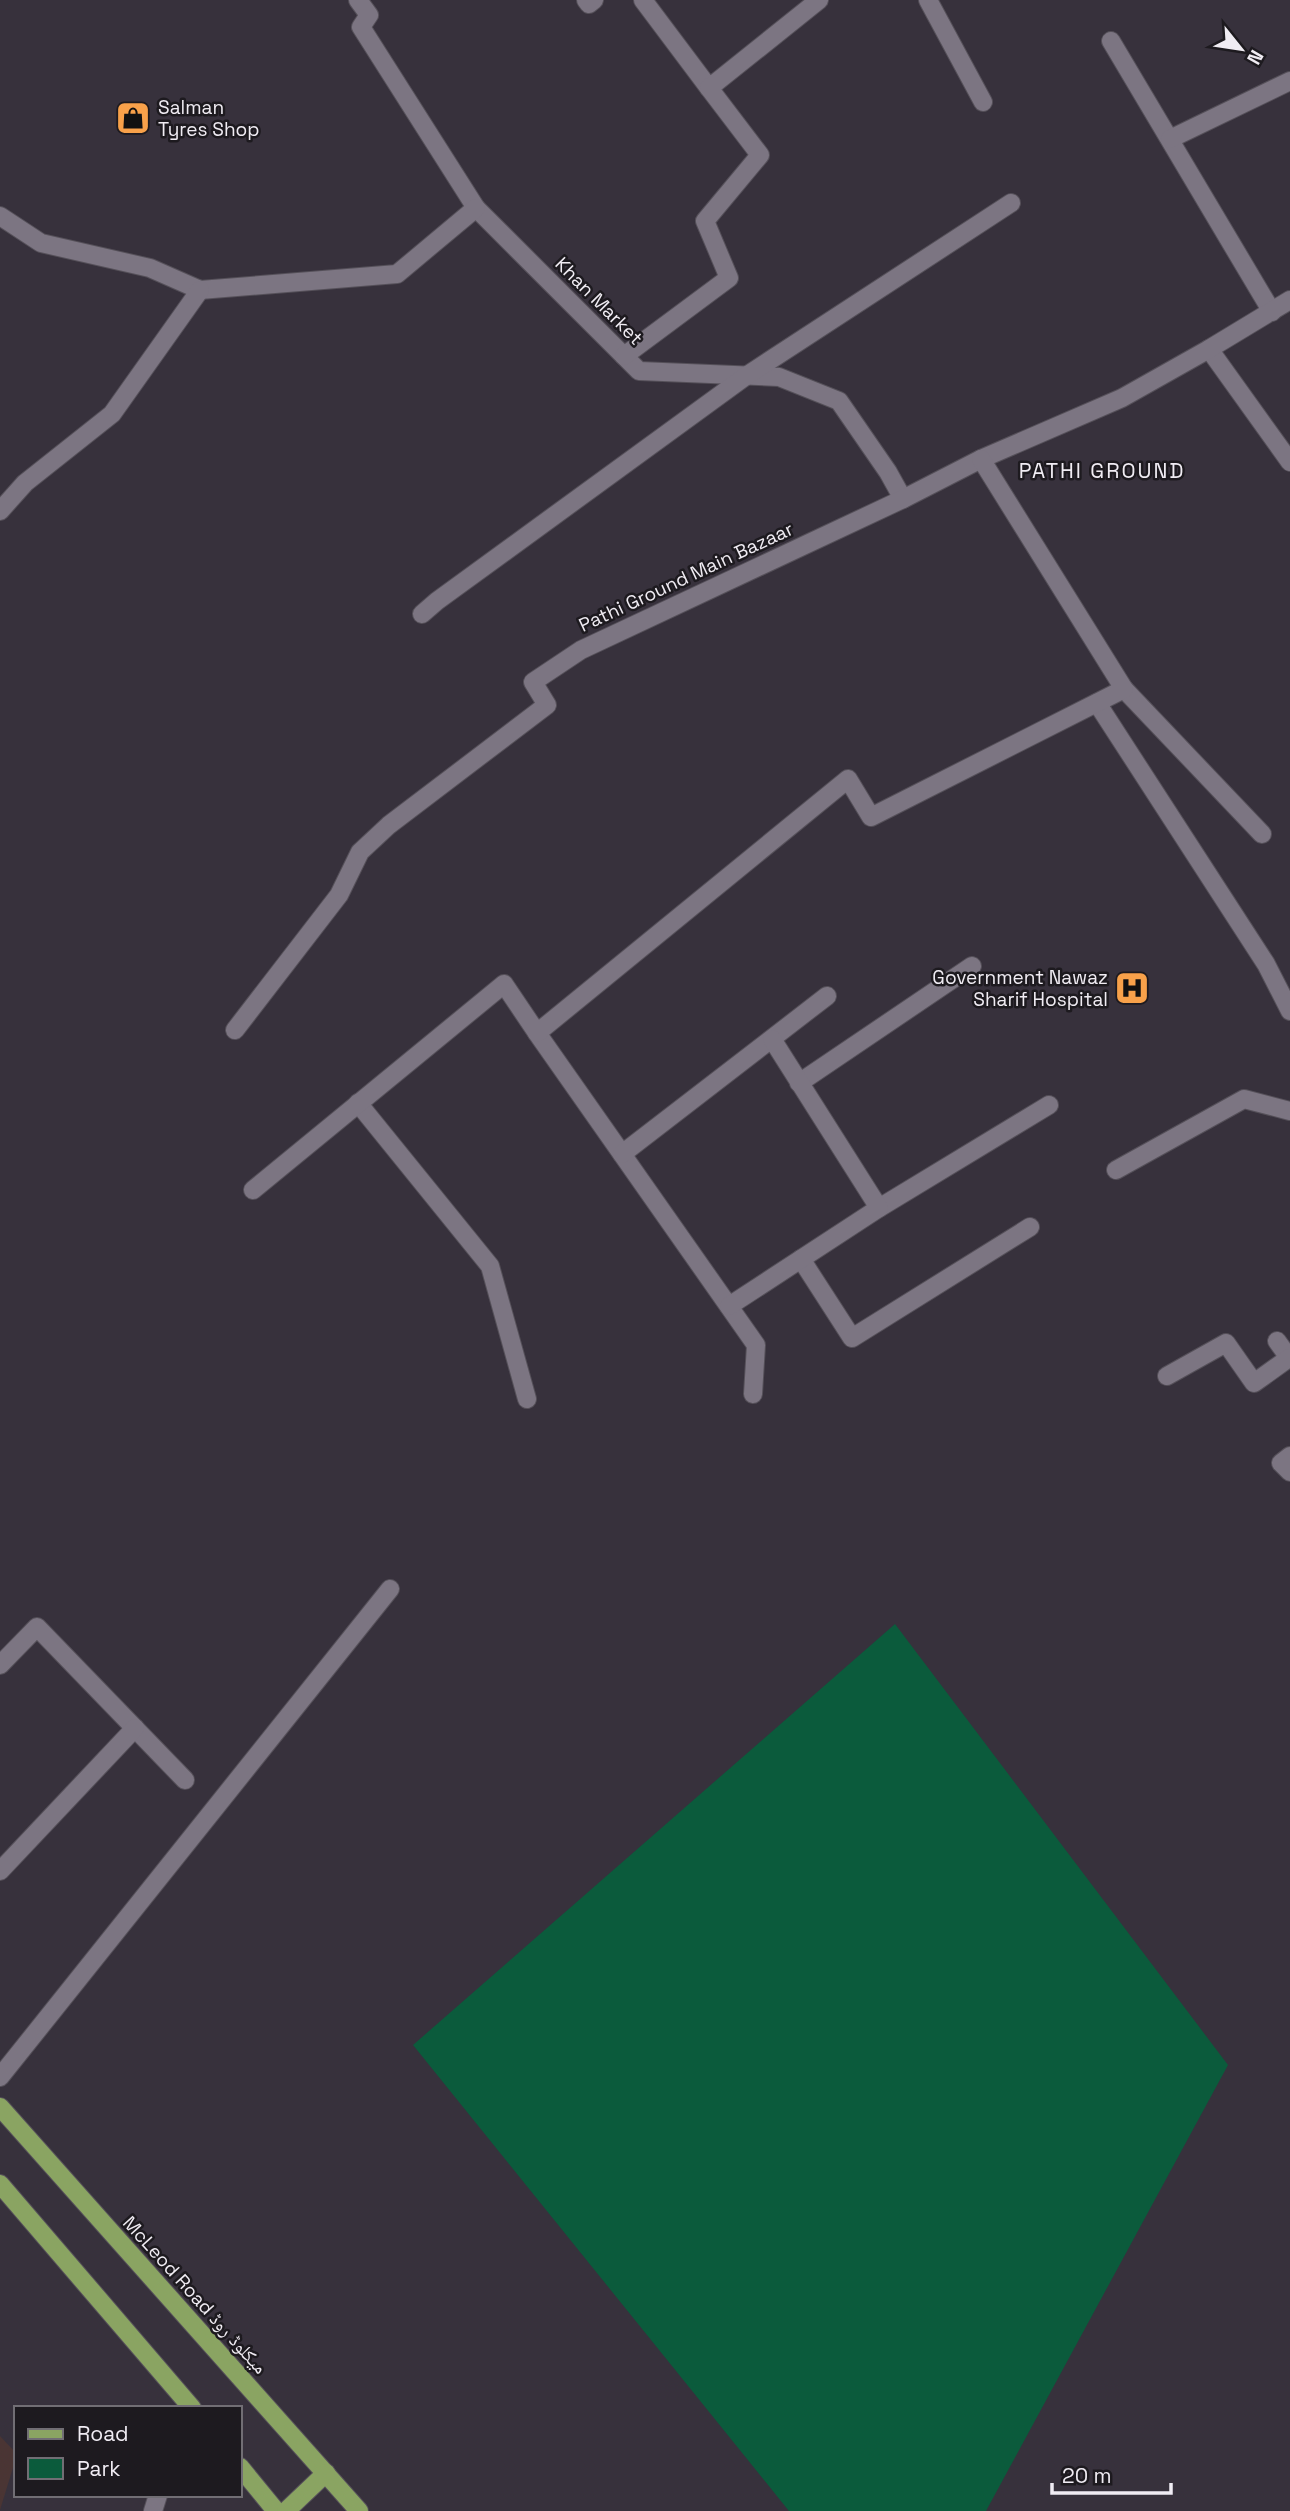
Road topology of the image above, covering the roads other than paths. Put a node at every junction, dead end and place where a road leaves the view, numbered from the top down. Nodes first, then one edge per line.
1 (358, 0) edge
2 (586, 0) edge
3 (594, 0) edge
4 (643, 0) edge
5 (819, 0) edge
6 (928, 0) edge
7 (1111, 41) dead end
8 (1290, 81) edge
9 (709, 88) junction
10 (983, 102) dead end
11 (1170, 139) junction
12 (1011, 203) dead end
13 (477, 208) junction
14 (0, 216) edge
15 (200, 290) junction
16 (1290, 300) edge
17 (1272, 312) junction
18 (1209, 349) junction
19 (624, 356) junction
20 (746, 376) junction
21 (981, 458) junction
22 (1290, 463) edge
23 (903, 499) junction
24 (0, 511) edge
25 (422, 614) dead end
26 (1124, 689) junction
27 (1097, 703) junction
28 (1262, 834) dead end
29 (972, 966) dead end
30 (827, 996) dead end
31 (1290, 1011) edge
32 (235, 1030) dead end
33 (537, 1033) junction
34 (772, 1039) junction
35 (799, 1083) junction
36 (358, 1103) junction
37 (1049, 1105) dead end
38 (1290, 1111) edge
39 (622, 1154) junction
40 (1116, 1170) dead end
41 (253, 1190) dead end
42 (879, 1208) junction
43 (1030, 1227) dead end
44 (801, 1259) junction
45 (729, 1307) junction
46 (1277, 1341) dead end
47 (1290, 1359) edge
48 (1167, 1376) dead end
49 (753, 1394) dead end
50 (527, 1399) dead end
51 (1290, 1456) edge
52 (1290, 1472) edge
53 (390, 1589) dead end
54 (0, 1665) edge
55 (135, 1728) junction
56 (185, 1780) dead end
57 (0, 1871) edge
58 (0, 2077) edge
59 (0, 2107) edge
60 (0, 2184) edge
61 (188, 2406) edge
62 (242, 2469) edge
63 (326, 2473) junction
64 (276, 2511) edge
65 (286, 2511) edge
66 (359, 2511) edge

1 - 13 street, Khan Market
2 - 3 street
4 - 9 street
5 - 9 street
6 - 10 street
7 - 11 street
8 - 11 street
9 - 19 street
11 - 17 street
12 - 20 street
13 - 15 street
13 - 19 street, Khan Market
14 - 15 street
15 - 24 street
16 - 17 street, Pathi Ground Main Bazaar
17 - 18 street, Pathi Ground Main Bazaar
18 - 21 street, Pathi Ground Main Bazaar
18 - 22 street
19 - 20 street, Khan Market
20 - 23 street, Khan Market
20 - 25 street
21 - 23 street, Pathi Ground Main Bazaar
21 - 26 street
23 - 32 street, Pathi Ground Main Bazaar
26 - 27 street
26 - 28 street
27 - 31 street
27 - 33 street
29 - 35 street
30 - 34 street
33 - 36 street
33 - 39 street
34 - 35 street
34 - 39 street
35 - 42 street
36 - 41 street
36 - 50 street
37 - 42 street
38 - 40 street
39 - 45 street
42 - 44 street
43 - 44 street
44 - 45 street
45 - 49 street
46 - 47 street
47 - 48 street
51 - 52 street
53 - 58 street
54 - 55 street
55 - 56 street
55 - 57 street
59 - 63 main road, McLeod Road میکلوڈ روڈ
60 - 61 main road
62 - 64 main road
63 - 65 main road
63 - 66 main road, McLeod Road میکلوڈ روڈ

